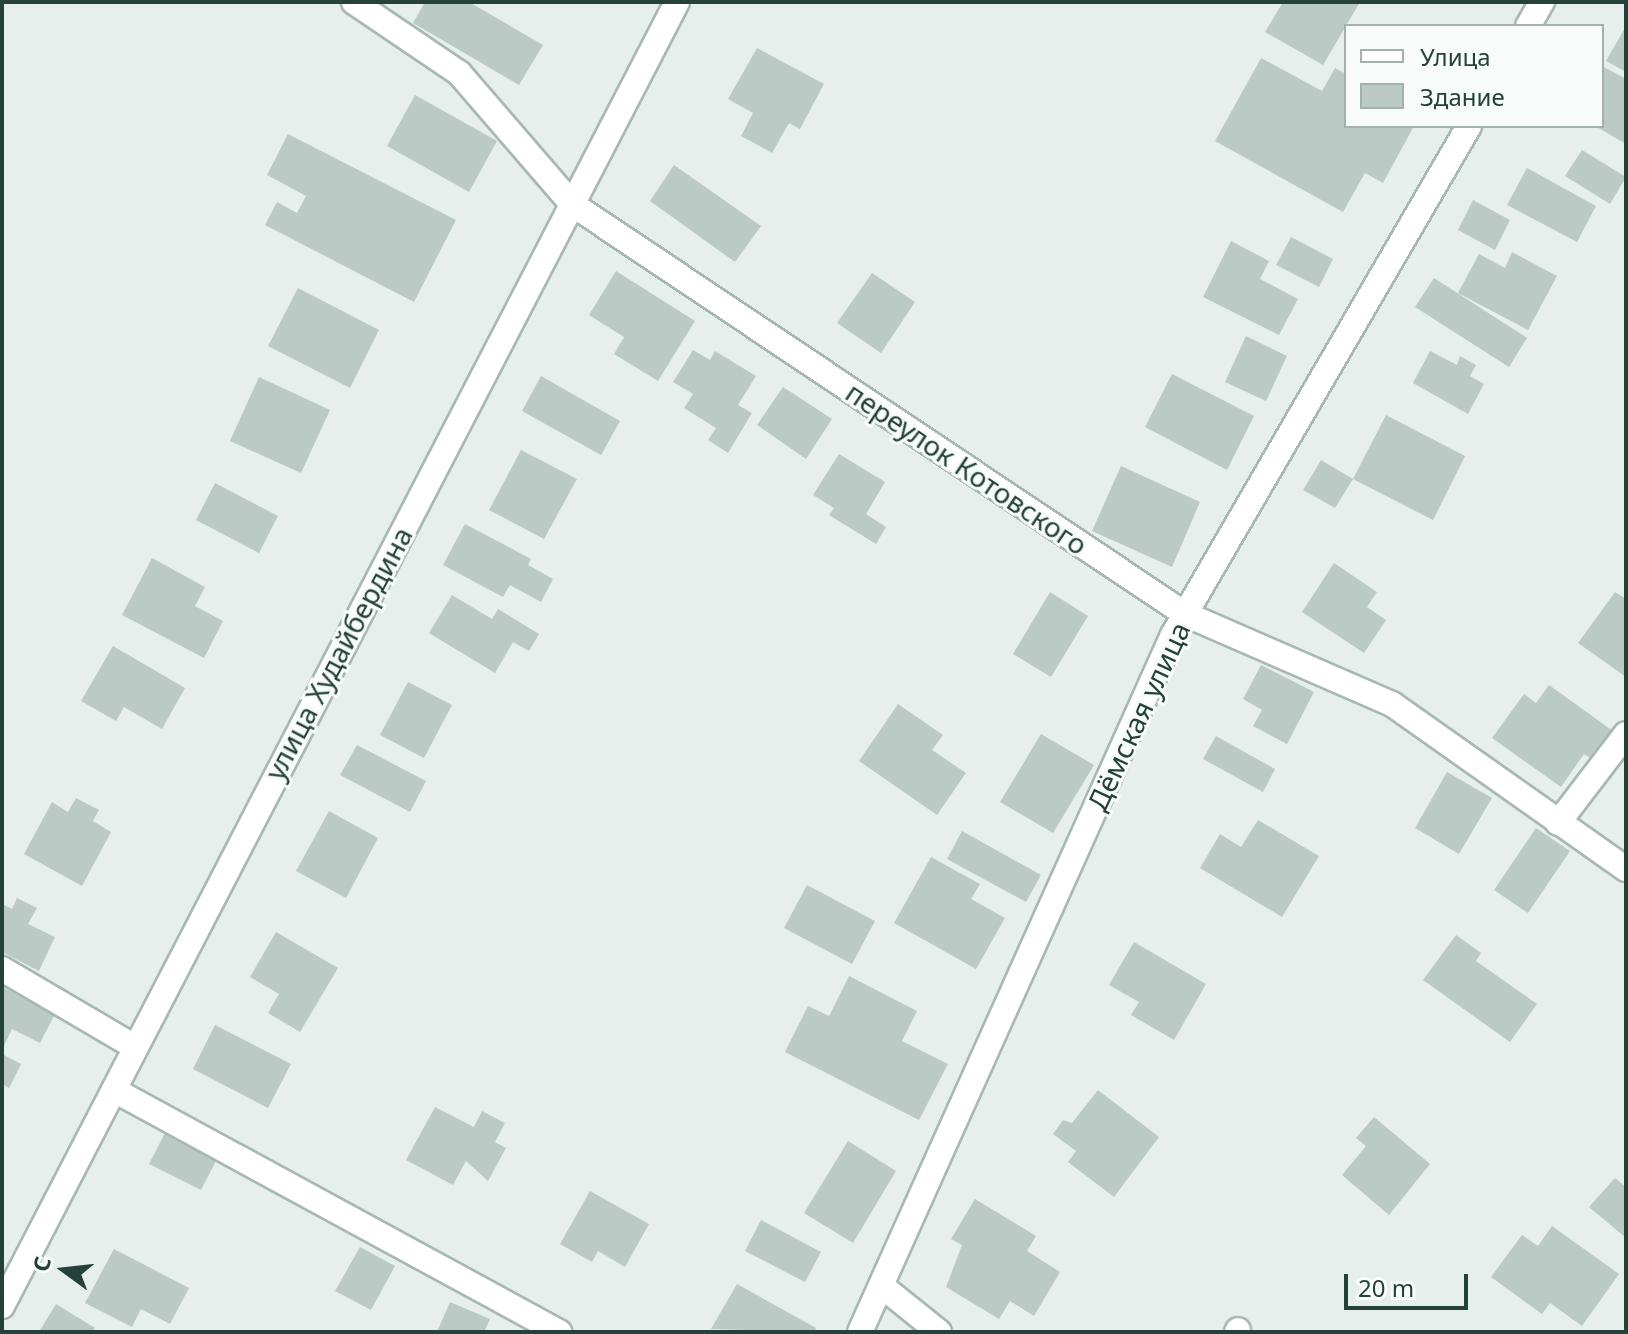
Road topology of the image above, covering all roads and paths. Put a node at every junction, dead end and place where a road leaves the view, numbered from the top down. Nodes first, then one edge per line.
1 (354, 2) edge
2 (677, 2) edge
3 (1542, 2) edge
4 (1529, 24) edge
5 (1468, 128) edge
6 (572, 204) junction
7 (1185, 614) junction
8 (1626, 734) edge
9 (1558, 823) junction
10 (1626, 869) edge
11 (2, 969) edge
12 (133, 1046) junction
13 (114, 1090) junction
14 (883, 1287) junction
15 (2, 1306) edge
16 (559, 1332) edge
17 (860, 1332) edge
18 (939, 1332) edge

1 - 6 street, переулок Котовского
2 - 6 street, улица Худайбердина
3 - 4 street
5 - 7 street, Дёмская улица
6 - 7 street, переулок Котовского
6 - 12 street, улица Худайбердина
7 - 9 street, переулок Котовского
7 - 14 street, Дёмская улица
8 - 9 street
9 - 10 street, переулок Котовского
11 - 12 street
12 - 13 street, улица Худайбердина
13 - 15 street, улица Худайбердина
13 - 16 street
14 - 17 street, Дёмская улица
14 - 18 street

